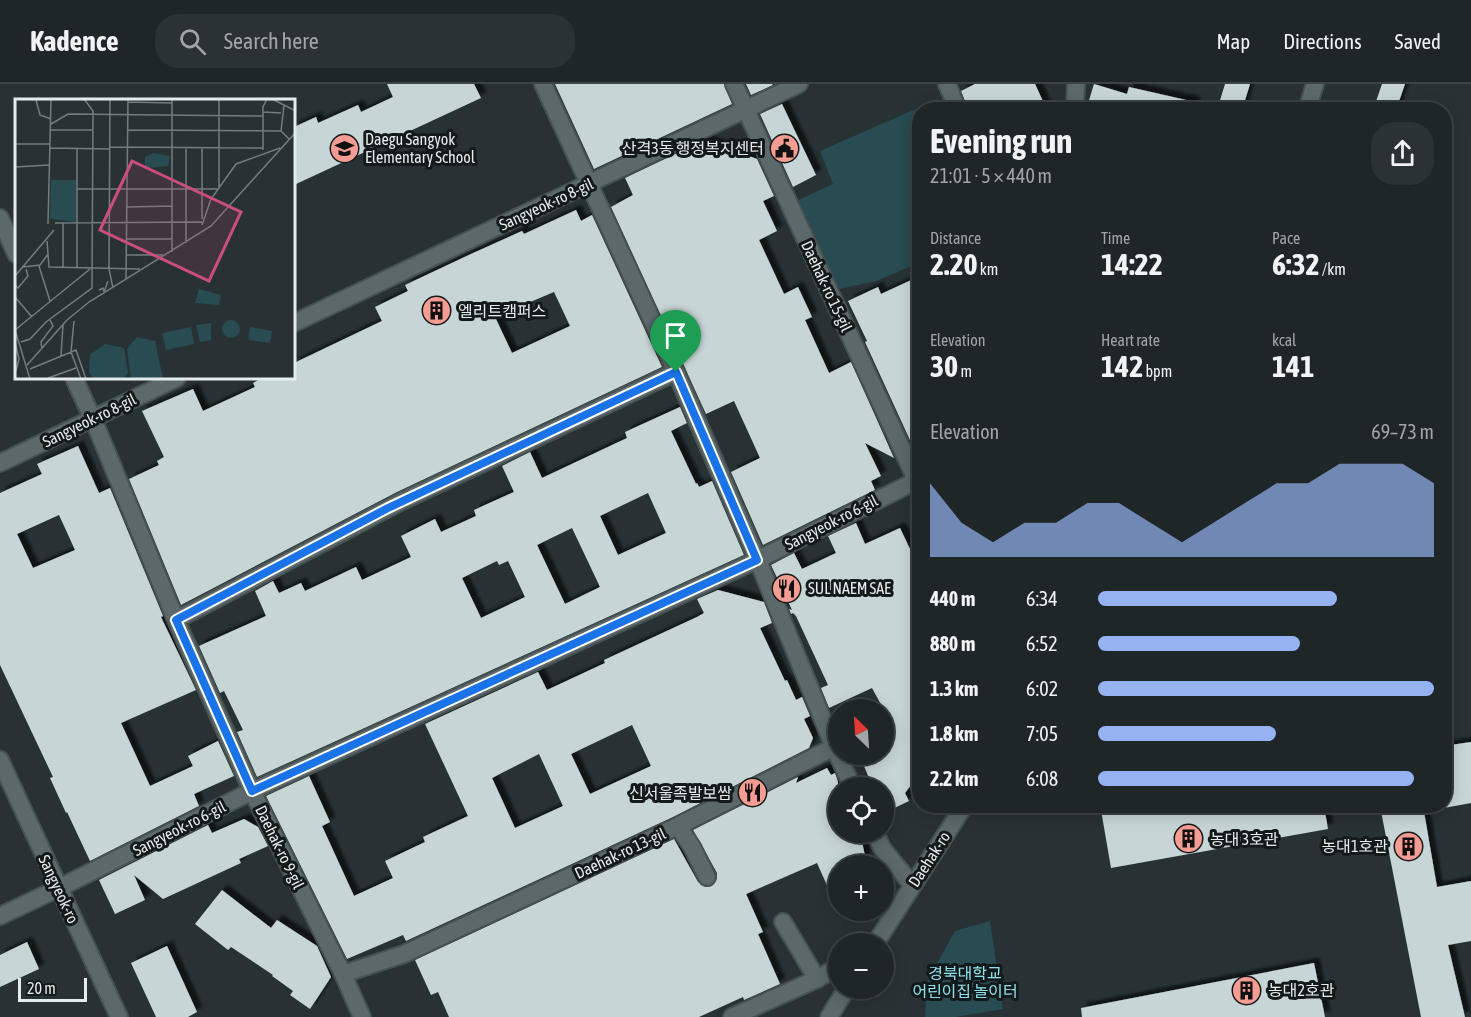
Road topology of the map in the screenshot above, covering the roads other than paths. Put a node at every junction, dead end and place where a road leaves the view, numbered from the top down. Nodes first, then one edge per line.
1 (543, 84) edge
2 (734, 84) edge
3 (799, 84) edge
4 (947, 84) edge
5 (1076, 84) edge
6 (1315, 84) edge
7 (955, 102) edge
8 (1075, 102) edge
9 (1309, 102) edge
10 (745, 109) junction
11 (589, 183) junction
12 (0, 218) edge
13 (15, 252) edge
14 (296, 322) edge
15 (676, 372) junction
16 (75, 380) edge
17 (173, 380) edge
18 (93, 418) junction
19 (0, 463) edge
20 (912, 469) edge
21 (912, 485) edge
22 (757, 560) junction
23 (176, 620) junction
24 (828, 732) edge
25 (828, 750) edge
26 (0, 760) edge
27 (252, 791) junction
28 (959, 813) edge
29 (678, 826) junction
30 (880, 843) edge
31 (707, 877) dead end
32 (912, 885) junction
33 (59, 888) junction
34 (0, 916) edge
35 (783, 922) dead end
36 (882, 933) edge
37 (828, 973) edge
38 (343, 974) junction
39 (817, 979) junction
40 (840, 999) edge
41 (119, 1017) edge
42 (362, 1017) edge
43 (732, 1017) edge
44 (829, 1017) edge

1 - 11 street
2 - 10 street, Daehak-ro 15-gil
3 - 10 street, Sangyeok-ro 8-gil
4 - 7 street
5 - 8 street
6 - 9 street
10 - 11 street, Sangyeok-ro 8-gil
10 - 20 street, Daehak-ro 15-gil
11 - 14 street, Sangyeok-ro 8-gil
11 - 15 street
12 - 13 street
15 - 22 street
15 - 23 street
16 - 18 street, Daehak-ro 9-gil
17 - 18 street, Sangyeok-ro 8-gil
18 - 19 street, Sangyeok-ro 8-gil
18 - 23 street, Daehak-ro 9-gil
21 - 22 street, Sangyeok-ro 6-gil
22 - 24 street
22 - 27 street, Sangyeok-ro 6-gil
23 - 27 street, Daehak-ro 9-gil
25 - 29 street, Daehak-ro 13-gil
26 - 33 street, Sangyeok-ro
27 - 33 street, Sangyeok-ro 6-gil
27 - 38 street, Daehak-ro 9-gil
28 - 32 street, Daehak-ro
29 - 31 street
29 - 38 street, Daehak-ro 13-gil
30 - 32 street
32 - 36 street, Daehak-ro
33 - 34 street, Sangyeok-ro 6-gil
33 - 41 street, Sangyeok-ro
35 - 39 street
37 - 39 street
38 - 42 street, Daehak-ro 9-gil
39 - 43 street
40 - 44 street

